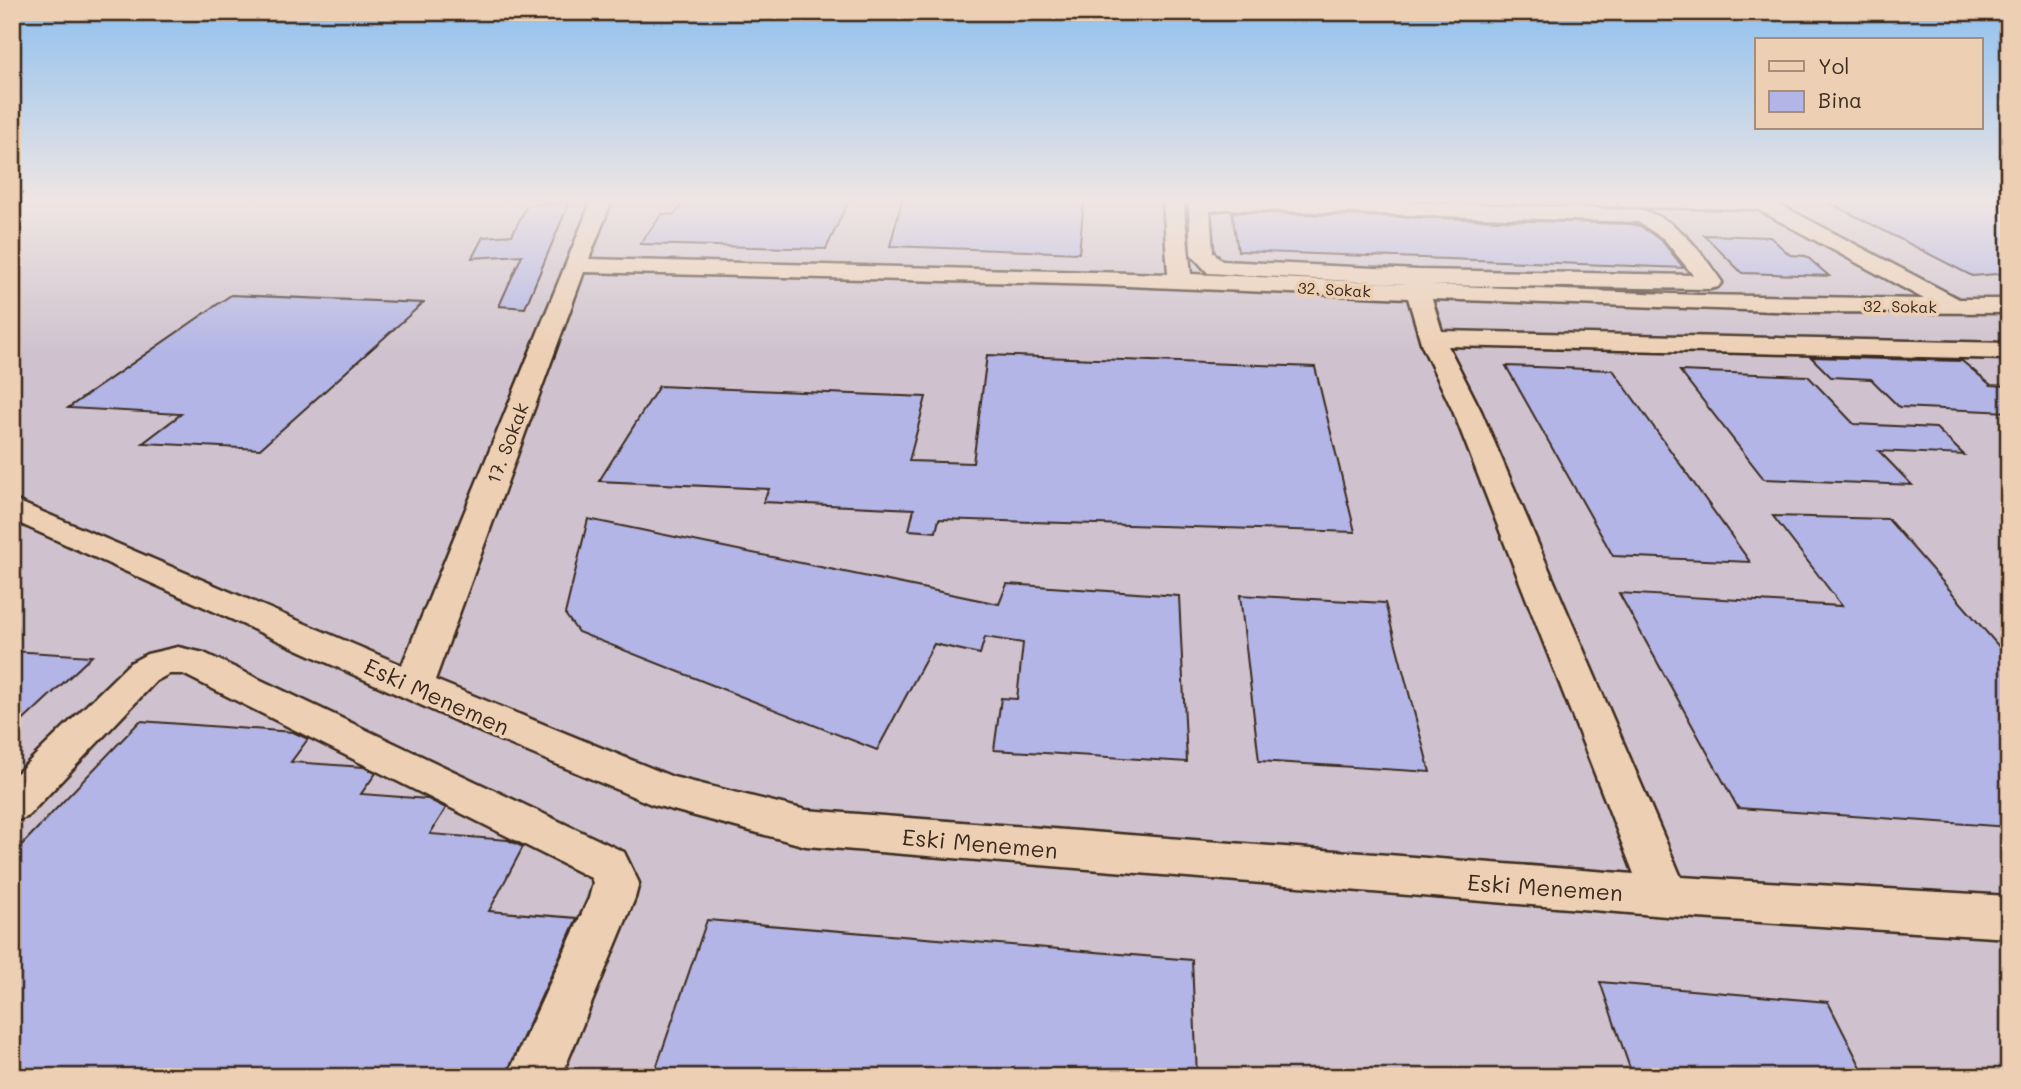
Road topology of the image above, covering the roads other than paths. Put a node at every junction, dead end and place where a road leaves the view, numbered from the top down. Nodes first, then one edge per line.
1 (581, 251) edge
2 (1177, 251) edge
3 (1202, 251) edge
4 (1686, 251) edge
5 (1850, 251) edge
6 (575, 265) junction
7 (1180, 281) junction
8 (1418, 285) junction
9 (1741, 303) junction
10 (2009, 306) edge
11 (1956, 307) junction
12 (1433, 338) junction
13 (2009, 340) edge
14 (1780, 345) junction
15 (2009, 351) edge
16 (12, 508) edge
17 (413, 686) junction
18 (12, 805) edge
19 (1666, 896) junction
20 (2009, 917) edge
21 (534, 1077) edge

1 - 6 street, 17. Sokak
2 - 7 street
3 - 8 street
4 - 8 street
5 - 11 street
6 - 7 street, 32. Sokak
6 - 17 street, 17. Sokak
7 - 8 street, 32. Sokak
8 - 9 street, 32. Sokak
8 - 12 street
9 - 11 street, 32. Sokak
9 - 14 street
10 - 11 street, 32. Sokak
11 - 13 street
12 - 14 street
12 - 19 street
14 - 15 street
16 - 17 street, Eski Menemen
17 - 19 street, Eski Menemen
18 - 21 street
19 - 20 street, Eski Menemen

